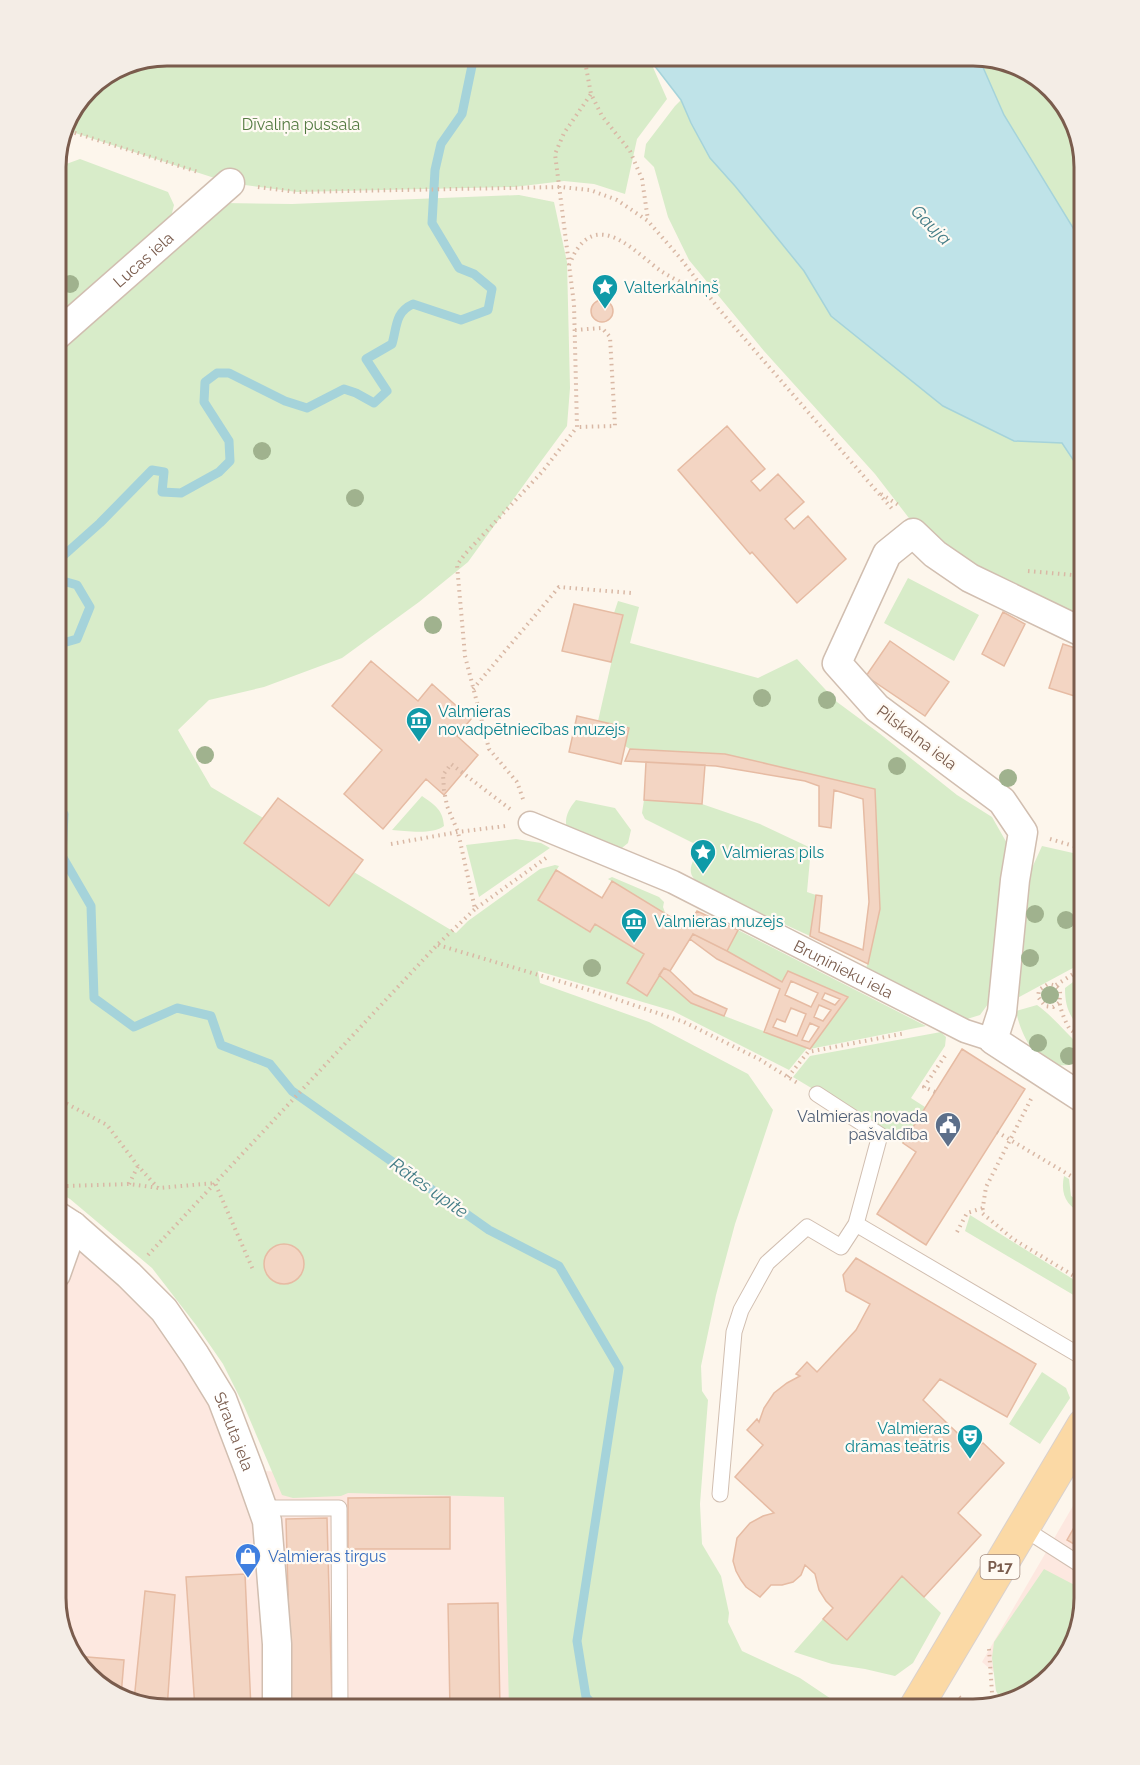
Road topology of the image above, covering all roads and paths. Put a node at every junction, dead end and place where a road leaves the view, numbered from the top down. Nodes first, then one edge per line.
1 (586, 66) edge
2 (591, 94) junction
3 (73, 131) edge
4 (230, 183) junction
5 (560, 187) junction
6 (648, 221) junction
7 (569, 265) junction
8 (709, 297) junction
9 (603, 322) dead end
10 (66, 327) edge
11 (602, 328) junction
12 (574, 330) junction
13 (577, 428) junction
14 (913, 533) junction
15 (631, 593) dead end
16 (1074, 628) edge
17 (473, 689) junction
18 (530, 823) junction
19 (458, 832) junction
20 (572, 840) junction
21 (391, 844) dead end
22 (475, 909) junction
23 (437, 945) junction
24 (1074, 973) edge
25 (1056, 985) junction
26 (1059, 1002) junction
27 (957, 1027) junction
28 (1074, 1031) edge
29 (993, 1040) junction
30 (1045, 1073) junction
31 (788, 1077) junction
32 (795, 1081) dead end
33 (935, 1092) dead end
34 (1074, 1092) edge
35 (816, 1094) dead end
36 (66, 1103) edge
37 (997, 1132) dead end
38 (1011, 1139) junction
39 (138, 1166) junction
40 (1074, 1178) edge
41 (129, 1184) junction
42 (215, 1184) junction
43 (66, 1186) dead end
44 (159, 1188) junction
45 (983, 1208) junction
46 (66, 1222) edge
47 (856, 1224) junction
48 (957, 1232) dead end
49 (254, 1272) dead end
50 (129, 1275) junction
51 (1074, 1276) edge
52 (1074, 1352) edge
53 (1074, 1442) edge
54 (720, 1494) dead end
55 (263, 1517) junction
56 (1023, 1528) junction
57 (1074, 1561) edge
58 (989, 1645) dead end
59 (958, 1697) dead end
60 (993, 1697) edge
61 (277, 1699) edge
62 (340, 1699) edge
63 (922, 1699) edge
64 (961, 1699) edge

1 - 2 path
2 - 5 path
2 - 6 path
3 - 4 path
4 - 5 path
4 - 10 street, Lucas iela
5 - 6 path
5 - 7 path
6 - 8 path
7 - 8 path
7 - 12 path
8 - 14 path
9 - 11 path
11 - 12 path
11 - 13 path
12 - 13 path
13 - 17 path
14 - 16 street
14 - 29 street, Pilskalna iela
15 - 17 path
17 - 18 path
18 - 19 path
18 - 19 path
18 - 20 street, Bruņinieku iela
19 - 21 path
19 - 22 path
20 - 22 path
20 - 27 street, Bruņinieku iela
22 - 23 path
23 - 31 path
23 - 42 path
24 - 25 path
25 - 26 path
25 - 26 path
26 - 28 path
27 - 29 street, Bruņinieku iela
27 - 31 path
27 - 33 path
29 - 30 street, Bruņinieku iela
30 - 34 street, Bruņinieku iela
30 - 38 path
31 - 32 path
35 - 47 lane
36 - 39 path
37 - 38 path
38 - 40 path
38 - 45 path
39 - 41 path
39 - 44 path
41 - 43 path
41 - 44 path
42 - 44 path
42 - 49 path
42 - 50 path
45 - 48 path
45 - 51 path
46 - 50 street, Strauta iela
47 - 52 lane
47 - 54 lane
50 - 55 street, Strauta iela
53 - 56 main road, P17
55 - 61 street, Strauta iela
55 - 62 lane
56 - 57 lane
56 - 63 main road, P17
58 - 60 path
59 - 64 path

